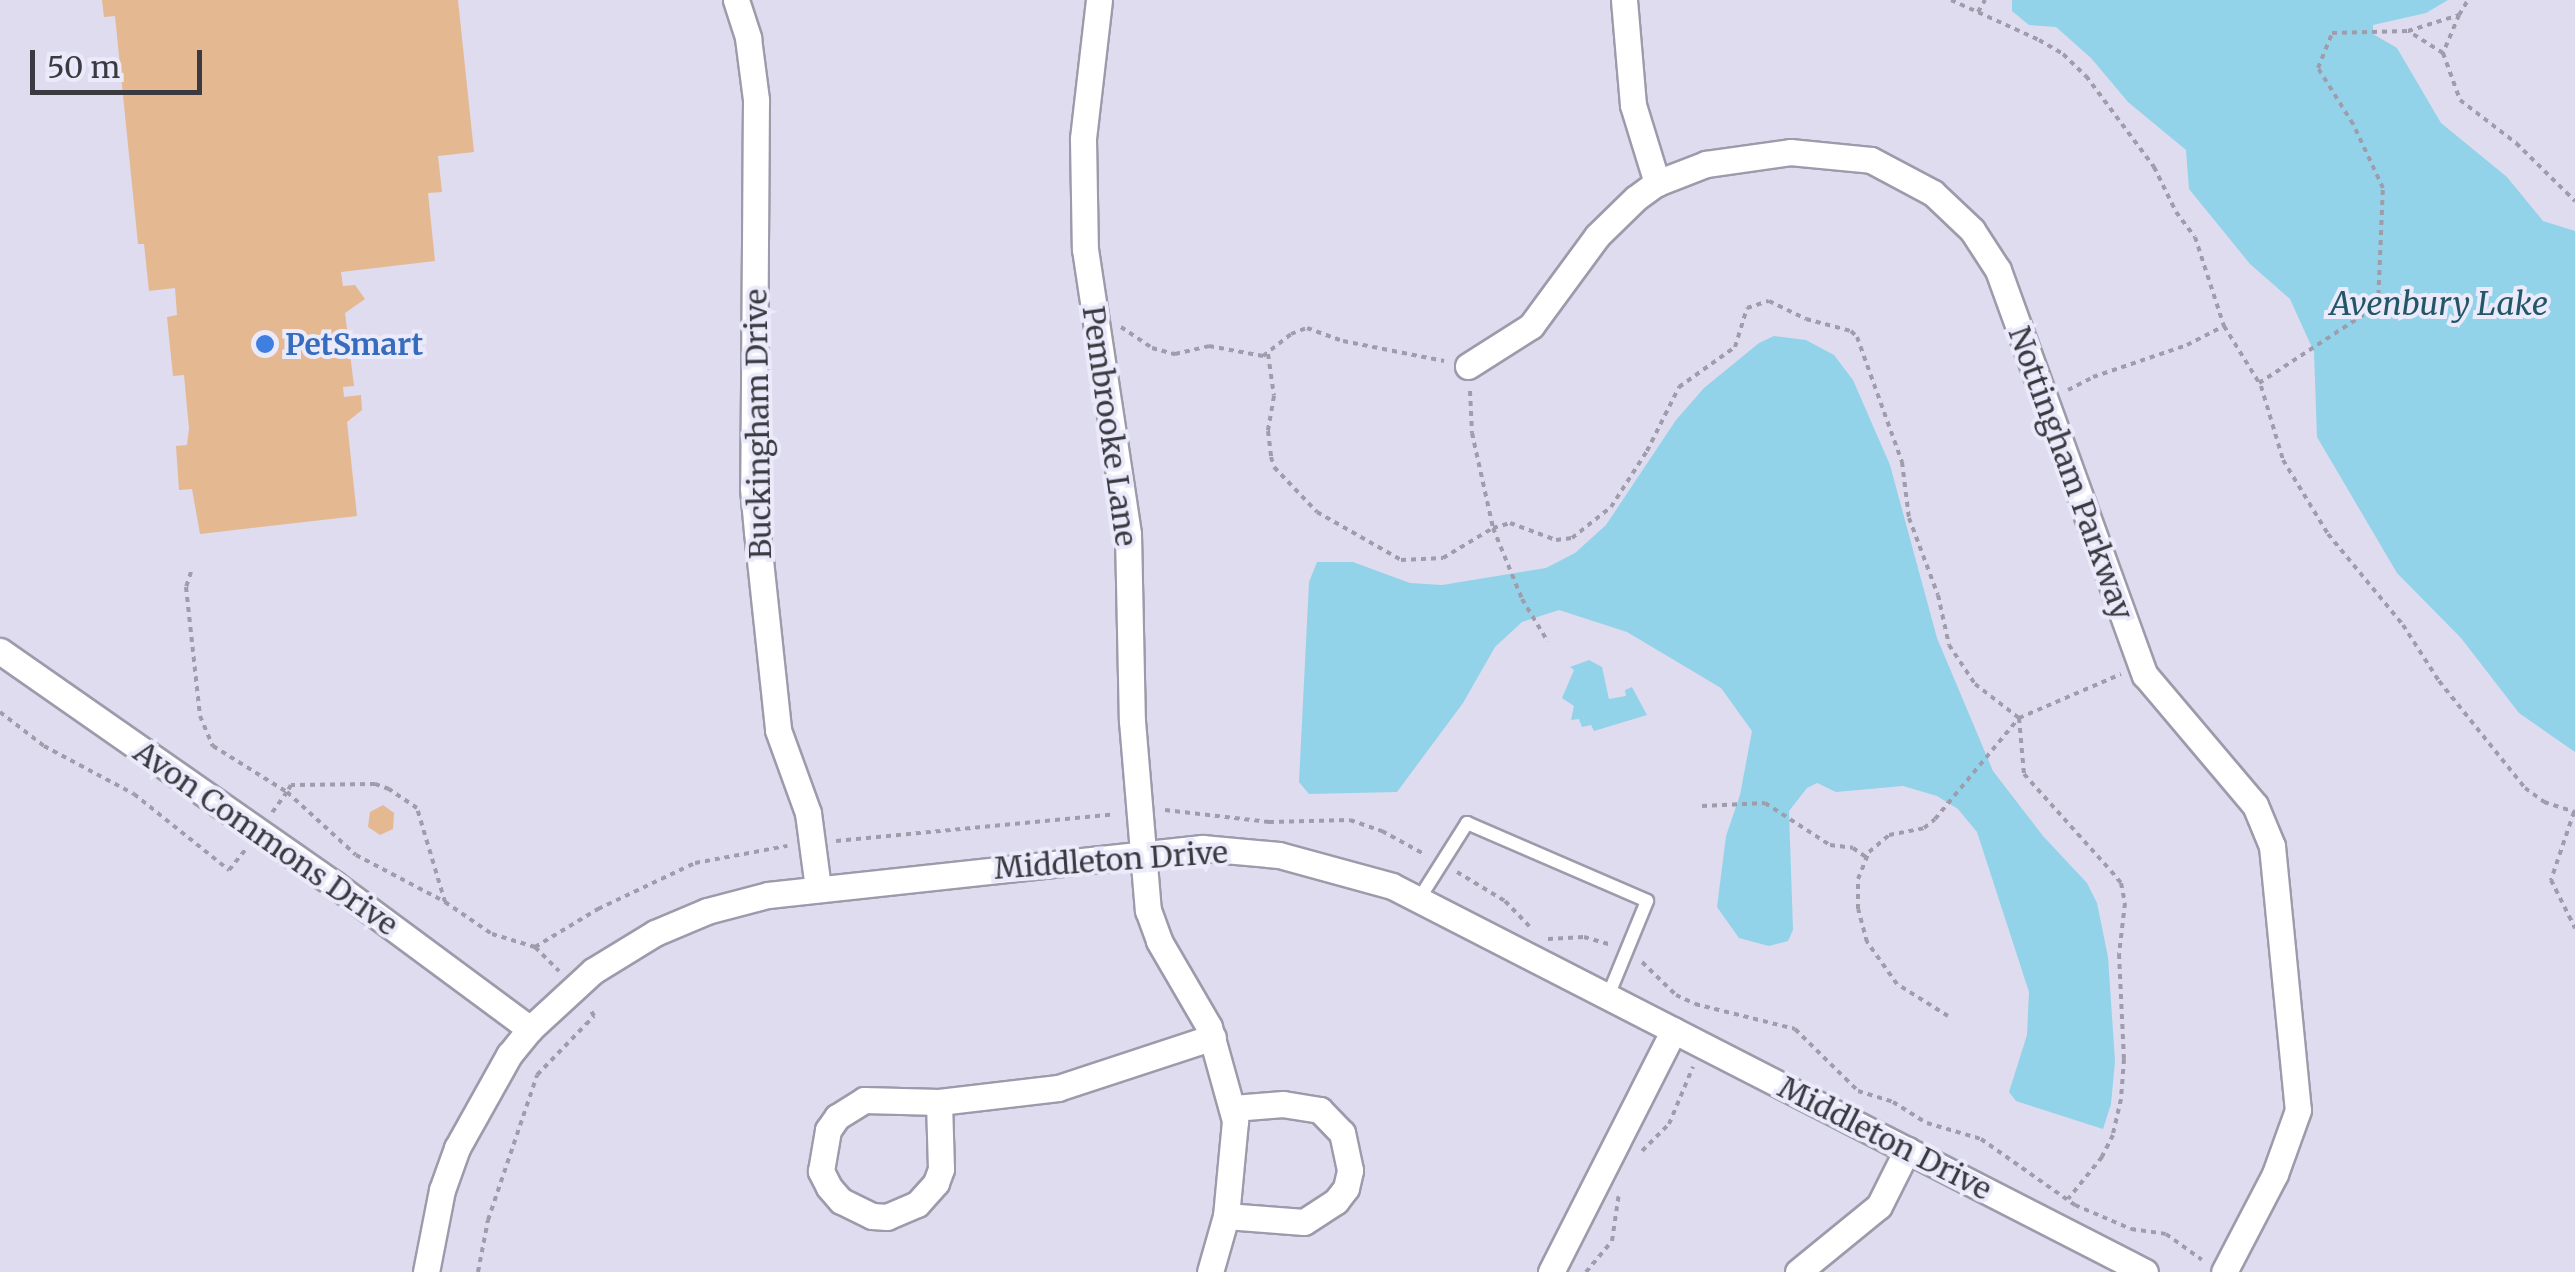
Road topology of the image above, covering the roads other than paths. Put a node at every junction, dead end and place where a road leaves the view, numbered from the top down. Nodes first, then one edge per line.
1 (764, 0) edge
2 (1099, 0) edge
3 (1624, 0) edge
4 (738, 8) edge
5 (1656, 183) junction
6 (1468, 366) road end
7 (0, 651) edge
8 (1143, 852) junction
9 (818, 888) junction
10 (1419, 899) junction
11 (1608, 996) junction
12 (530, 1028) junction
13 (1674, 1030) junction
14 (1213, 1037) junction
15 (939, 1102) junction
16 (1233, 1108) junction
17 (1907, 1150) junction
18 (1226, 1216) junction
19 (2219, 1270) edge
20 (426, 1272) edge
21 (1210, 1272) edge
22 (1551, 1272) edge
23 (1798, 1272) edge
24 (2145, 1272) edge

1 - 4 street, Buckingham Drive
2 - 8 street, Pembrooke Lane
3 - 5 street
4 - 9 street, Buckingham Drive
5 - 6 street, Nottingham Parkway
5 - 19 street, Nottingham Parkway
7 - 12 street, Avon Commons Drive
8 - 9 street, Middleton Drive
8 - 10 street, Middleton Drive
8 - 14 street, Pembrooke Lane
9 - 12 street, Middleton Drive
10 - 11 street, Middleton Drive
10 - 11 lane
11 - 13 street, Middleton Drive
12 - 20 street, Middleton Drive
13 - 17 street, Middleton Drive
13 - 22 street
14 - 15 street
14 - 16 street, Pembrooke Lane
15 - 15 street
16 - 18 street
16 - 18 street
17 - 23 street
17 - 24 street, Middleton Drive
18 - 21 street

